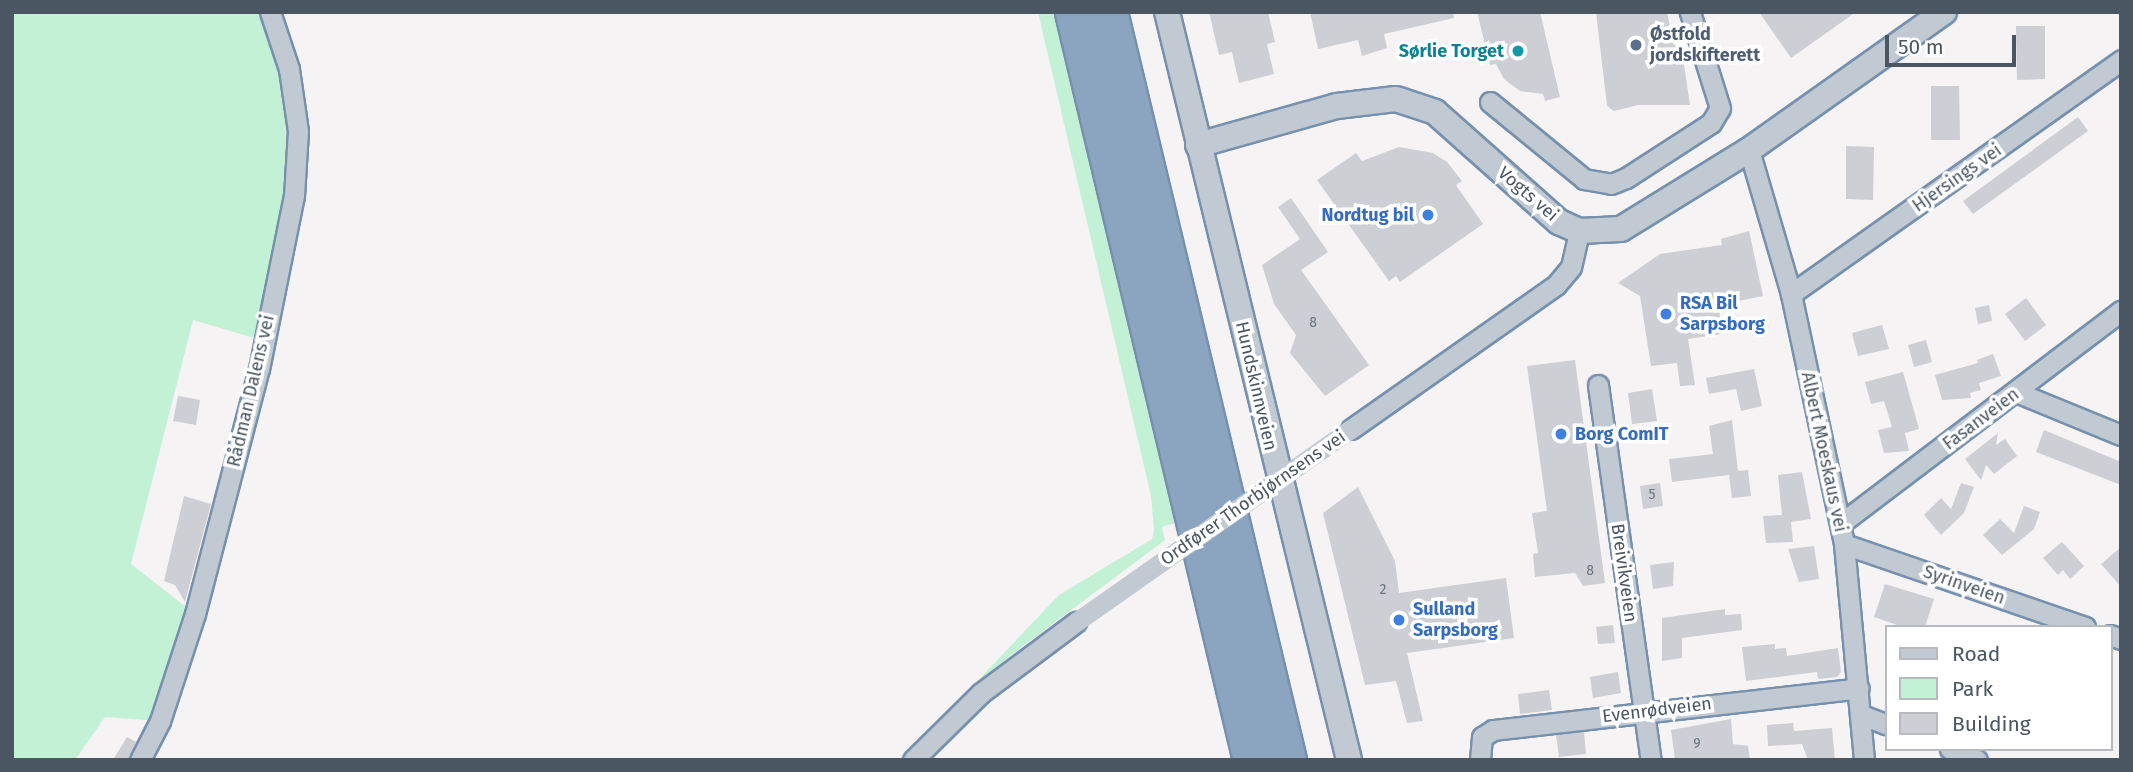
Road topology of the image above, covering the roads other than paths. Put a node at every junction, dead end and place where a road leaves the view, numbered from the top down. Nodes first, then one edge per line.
1 (270, 12) edge
2 (1074, 12) edge
3 (1108, 12) edge
4 (1167, 12) edge
5 (1690, 12) edge
6 (1944, 12) edge
7 (2121, 60) edge
8 (1489, 102) dead end
9 (1198, 145) junction
10 (1749, 150) junction
11 (1579, 231) junction
12 (1791, 294) junction
13 (2121, 312) edge
14 (1598, 385) dead end
15 (2016, 392) junction
16 (2121, 435) edge
17 (1842, 534) junction
18 (2080, 625) edge
19 (1859, 688) junction
20 (1643, 710) junction
21 (1862, 715) junction
22 (1884, 723) edge
23 (1955, 751) edge
24 (139, 760) edge
25 (913, 760) edge
26 (1252, 760) edge
27 (1287, 760) edge
28 (1349, 760) edge
29 (1480, 760) edge
30 (1651, 760) edge
31 (1864, 760) edge
32 (1977, 760) edge

1 - 24 street, Rådman Dalens vei
2 - 26 highway
3 - 27 highway
4 - 9 street, Hundskinnveien
5 - 8 street
6 - 10 street
7 - 12 street, Hjersings vei
9 - 11 street, Vogts vei
9 - 28 street, Hundskinnveien
10 - 11 street
10 - 12 street, Albert Moeskaus vei
11 - 25 street, Ordfører Thorbjørnsens vei, bridge
12 - 17 street, Albert Moeskaus vei
13 - 15 street, Fasanveien
14 - 20 street, Breivikveien
15 - 16 street
15 - 17 street, Fasanveien
17 - 18 street, Syrinveien
17 - 19 street, Albert Moeskaus vei
19 - 20 street, Evenrødveien
19 - 21 street, Albert Moeskaus vei
20 - 29 street, Evenrødveien
20 - 30 street, Breivikveien
21 - 22 street
21 - 31 street, Albert Moeskaus vei
23 - 32 street

